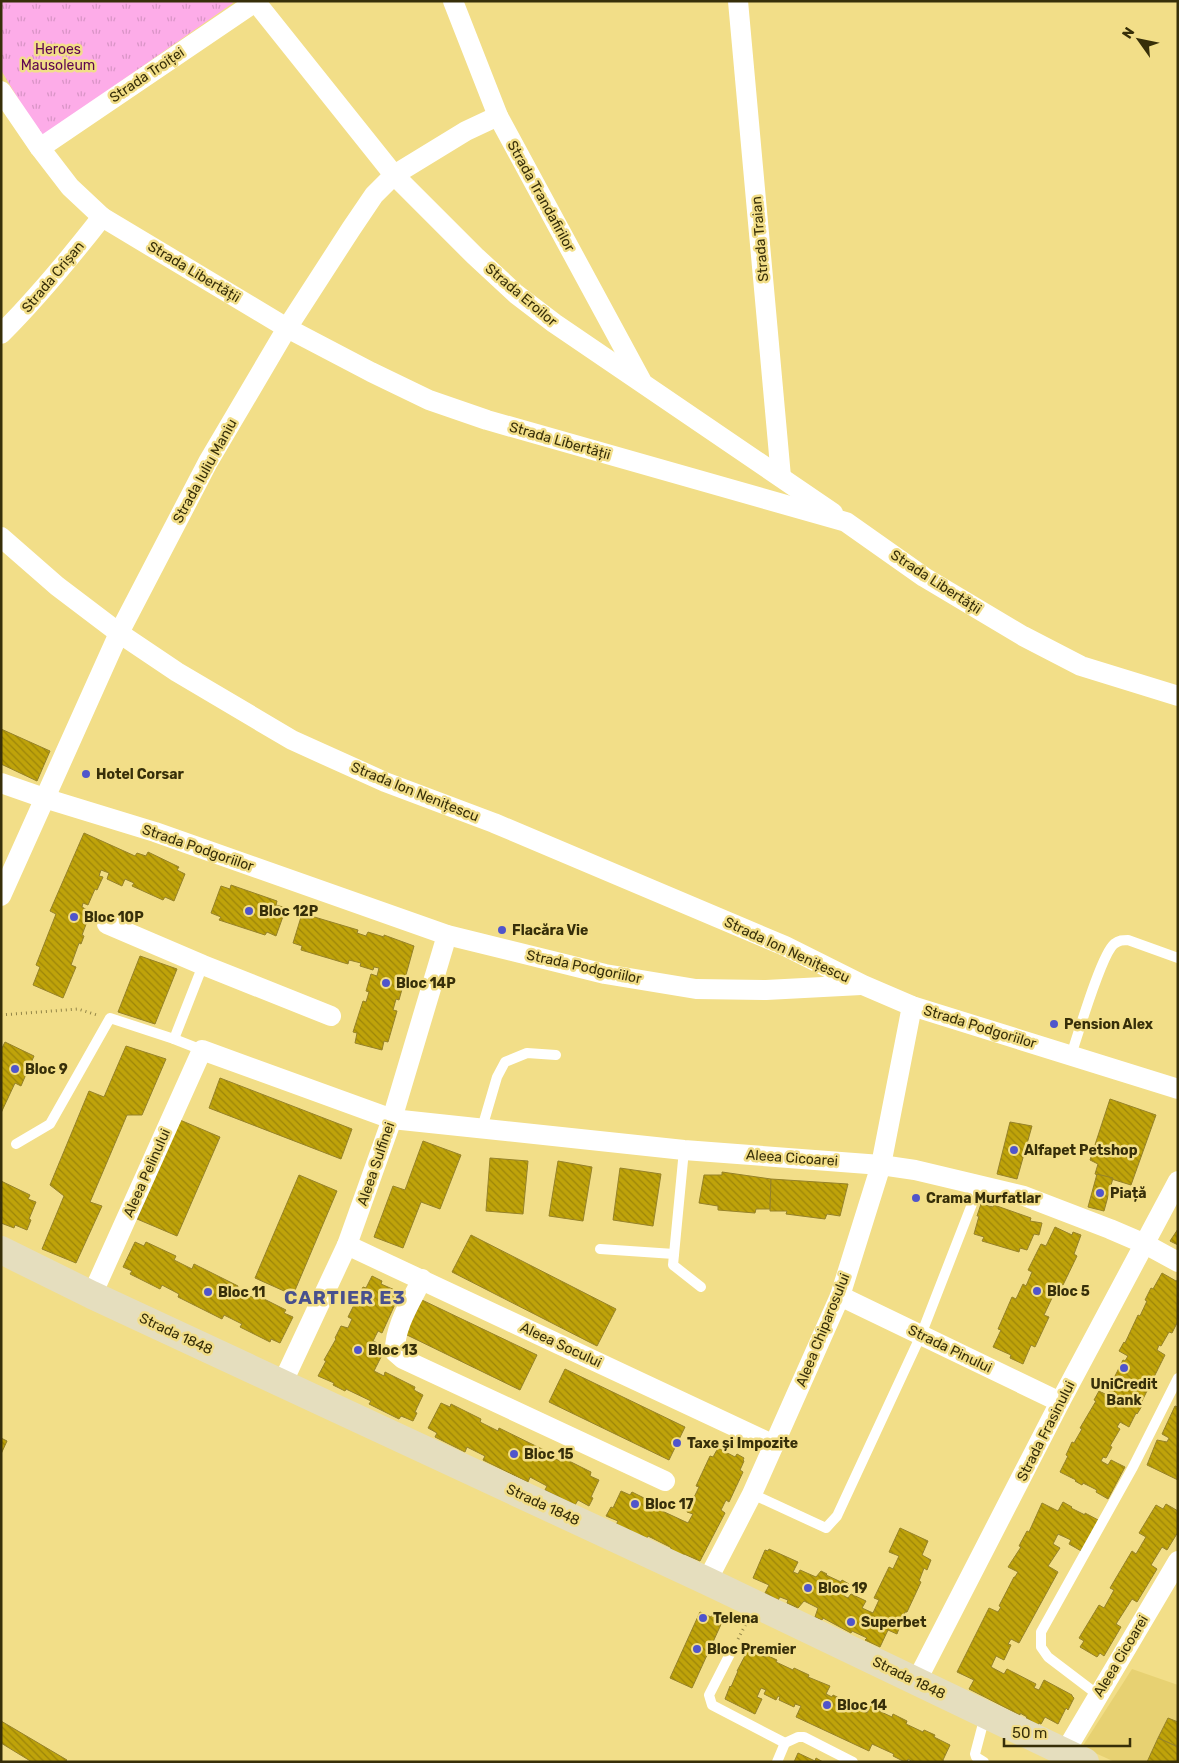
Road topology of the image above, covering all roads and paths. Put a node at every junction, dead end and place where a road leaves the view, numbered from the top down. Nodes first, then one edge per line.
1 (255, 1) edge
2 (454, 1) edge
3 (738, 1) edge
4 (1, 91) edge
5 (498, 116) junction
6 (40, 148) junction
7 (394, 175) junction
8 (102, 217) junction
9 (287, 328) junction
10 (1, 334) edge
11 (643, 384) junction
12 (781, 477) junction
13 (846, 522) junction
14 (1, 537) edge
15 (118, 632) junction
16 (1178, 696) edge
17 (1, 783) edge
18 (44, 798) junction
19 (1, 896) edge
20 (107, 924) dead end
21 (447, 935) junction
22 (1178, 958) edge
23 (203, 965) junction
24 (863, 985) junction
25 (912, 1006) junction
26 (1, 1015) edge
27 (331, 1016) dead end
28 (110, 1018) junction
29 (174, 1039) junction
30 (202, 1050) junction
31 (556, 1055) dead end
32 (1071, 1056) junction
33 (1178, 1089) edge
34 (392, 1119) junction
35 (482, 1128) junction
36 (16, 1144) dead end
37 (684, 1150) junction
38 (881, 1165) junction
39 (1178, 1181) edge
40 (979, 1186) junction
41 (1145, 1244) junction
42 (347, 1245) junction
43 (600, 1249) dead end
44 (1, 1250) edge
45 (674, 1254) junction
46 (1178, 1262) edge
47 (422, 1280) junction
48 (701, 1287) dead end
49 (92, 1295) junction
50 (840, 1296) junction
51 (921, 1335) junction
52 (1178, 1378) edge
53 (282, 1384) junction
54 (1060, 1402) junction
55 (774, 1444) junction
56 (665, 1481) dead end
57 (752, 1494) junction
58 (1178, 1560) edge
59 (707, 1581) junction
60 (756, 1605) junction
61 (732, 1650) joint
62 (916, 1682) junction
63 (1098, 1695) junction
64 (986, 1715) junction
65 (785, 1743) junction
66 (1066, 1755) edge
67 (777, 1762) edge
68 (853, 1762) edge
69 (984, 1762) edge

1 - 6 street, Strada Troiței
1 - 7 street, Strada Eroilor
2 - 5 street, Strada Trandafirilor
3 - 12 street, Strada Traian
4 - 6 street, Strada Libertății
5 - 7 street, Strada Iuliu Maniu
5 - 11 street, Strada Trandafirilor
6 - 8 street, Strada Libertății
7 - 9 street, Strada Iuliu Maniu
7 - 11 street, Strada Eroilor
8 - 9 street, Strada Libertății
8 - 10 street, Strada Crișan
9 - 13 street, Strada Libertății
9 - 15 street, Strada Iuliu Maniu
11 - 12 street, Strada Eroilor
12 - 13 street, Strada Eroilor
13 - 16 street, Strada Libertății
14 - 15 street, Strada Ion Nenițescu
15 - 18 street, Strada Iuliu Maniu
15 - 24 street, Strada Ion Nenițescu
17 - 18 street, Strada Podgoriilor
18 - 19 street, Strada Iuliu Maniu
18 - 21 street, Strada Podgoriilor
20 - 23 street
21 - 24 street, Strada Podgoriilor
21 - 34 street, Aleea Sulfinei
22 - 32 lane
23 - 27 street
23 - 29 lane
24 - 25 street, Strada Podgoriilor
25 - 32 street, Strada Podgoriilor
25 - 38 street, Aleea Chiparosului
26 - 28 path
28 - 29 lane
28 - 36 lane
29 - 30 lane
30 - 34 street
30 - 49 street, Aleea Pelinului
31 - 35 lane
32 - 33 street, Strada Podgoriilor
34 - 35 street, Aleea Cicoarei
34 - 42 street, Aleea Sulfinei
35 - 37 street, Aleea Cicoarei
37 - 38 street, Aleea Cicoarei
37 - 45 lane
38 - 40 street, Aleea Cicoarei
38 - 50 street, Aleea Chiparosului
39 - 41 street, Strada Frasinului
40 - 41 street, Aleea Cicoarei
40 - 51 lane
41 - 46 street, Aleea Cicoarei
41 - 54 street, Strada Frasinului
42 - 47 street, Aleea Socului
42 - 53 street, Aleea Sulfinei
43 - 45 lane
44 - 49 main road, Strada 1848
45 - 48 lane
47 - 55 street, Aleea Socului
47 - 56 street
49 - 53 main road, Strada 1848
50 - 51 street, Strada Pinului
50 - 55 street, Aleea Chiparosului
51 - 54 street, Strada Pinului
51 - 57 lane
52 - 63 lane
53 - 59 main road, Strada 1848
54 - 62 street, Strada Frasinului
55 - 57 street, Aleea Chiparosului
57 - 59 street, Aleea Chiparosului
58 - 63 street, Aleea Cicoarei
59 - 60 main road, Strada 1848
60 - 61 path
60 - 62 main road, Strada 1848
61 - 65 lane
62 - 64 main road, Strada 1848
63 - 66 street, Aleea Cicoarei
64 - 66 main road, Strada 1848
64 - 69 lane
65 - 67 lane
65 - 68 lane

